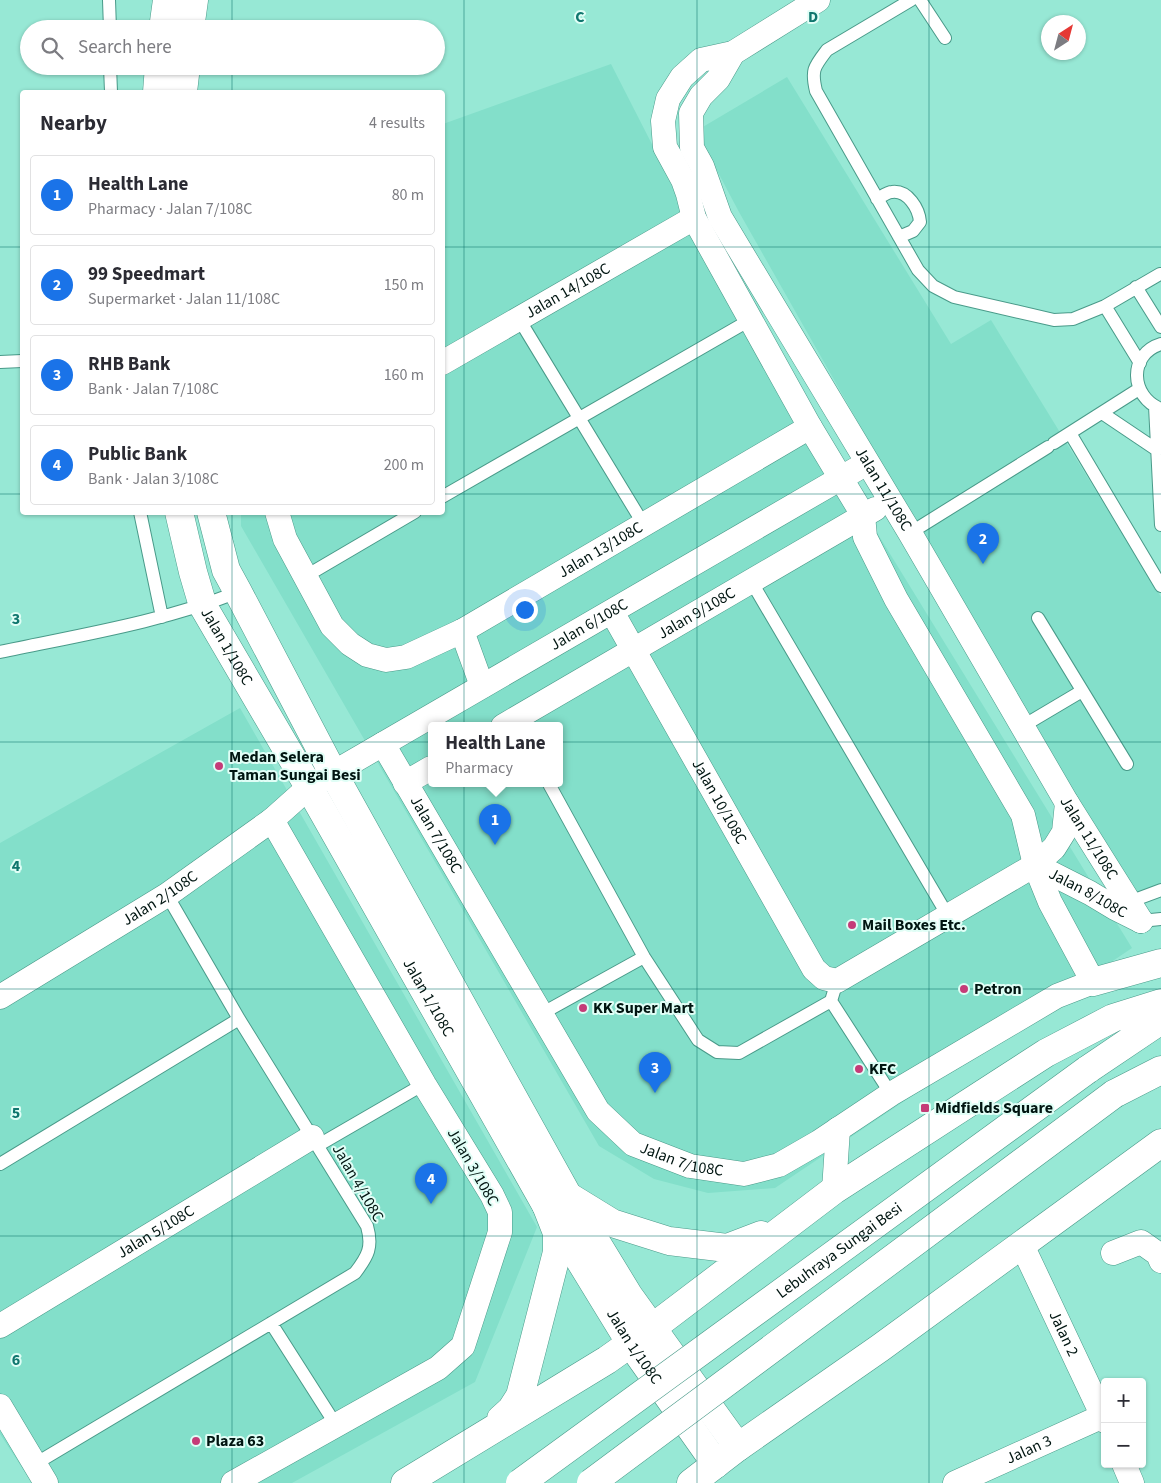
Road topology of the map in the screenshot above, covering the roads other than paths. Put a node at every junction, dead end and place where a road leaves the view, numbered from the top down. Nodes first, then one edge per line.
1 (109, 0) edge
2 (167, 0) edge
3 (194, 0) edge
4 (818, 0) edge
5 (910, 0) edge
6 (920, 0) edge
7 (110, 20) edge
8 (164, 20) edge
9 (191, 20) edge
10 (945, 38) dead end
11 (734, 52) junction
12 (110, 75) edge
13 (159, 75) edge
14 (185, 75) edge
15 (111, 90) edge
16 (158, 90) edge
17 (183, 90) edge
18 (877, 199) junction
19 (694, 218) junction
20 (899, 237) junction
21 (1161, 263) edge
22 (1161, 275) edge
23 (1136, 287) junction
24 (1105, 306) junction
25 (519, 318) junction
26 (750, 320) junction
27 (1161, 327) edge
28 (1161, 344) edge
29 (20, 361) edge
30 (445, 361) edge
31 (0, 362) edge
32 (1140, 362) junction
33 (1139, 390) junction
34 (1158, 408) edge
35 (1102, 413) junction
36 (579, 418) junction
37 (810, 427) junction
38 (1070, 433) junction
39 (1157, 450) junction
40 (867, 463) junction
41 (842, 478) junction
42 (445, 495) edge
43 (889, 500) junction
44 (141, 515) edge
45 (180, 515) edge
46 (212, 515) edge
47 (278, 515) edge
48 (410, 515) edge
49 (863, 515) junction
50 (644, 525) junction
51 (1161, 525) edge
52 (910, 533) junction
53 (306, 576) junction
54 (751, 581) junction
55 (1161, 586) edge
56 (238, 592) junction
57 (203, 606) junction
58 (612, 612) junction
59 (162, 617) junction
60 (1038, 618) dead end
61 (462, 631) junction
62 (633, 650) junction
63 (0, 652) edge
64 (482, 686) junction
65 (1082, 690) junction
66 (514, 722) edge
67 (1023, 726) junction
68 (383, 744) junction
69 (1127, 764) dead end
70 (428, 770) edge
71 (333, 773) junction
72 (406, 784) junction
73 (309, 787) junction
74 (551, 787) edge
75 (1067, 803) junction
76 (272, 820) junction
77 (1035, 865) junction
78 (1161, 890) edge
79 (167, 895) junction
80 (1144, 914) edge
81 (948, 916) junction
82 (644, 957) junction
83 (1161, 963) edge
84 (1093, 982) junction
85 (834, 991) junction
86 (0, 997) edge
87 (1161, 1003) edge
88 (541, 1014) junction
89 (240, 1020) junction
90 (1161, 1020) edge
91 (1161, 1070) edge
92 (424, 1084) junction
93 (891, 1094) junction
94 (838, 1129) junction
95 (315, 1141) junction
96 (1161, 1143) edge
97 (0, 1164) edge
98 (834, 1190) junction
99 (557, 1200) junction
100 (790, 1224) junction
101 (1022, 1245) junction
102 (1113, 1253) dead end
103 (1161, 1261) edge
104 (271, 1323) junction
105 (0, 1326) edge
106 (642, 1336) junction
107 (0, 1406) edge
108 (1101, 1412) edge
109 (1101, 1419) edge
110 (336, 1425) junction
111 (481, 1437) junction
112 (738, 1447) junction
113 (716, 1464) junction
114 (1126, 1468) edge
115 (41, 1474) edge
116 (233, 1483) edge
117 (405, 1483) edge
118 (520, 1483) edge
119 (591, 1483) edge
120 (691, 1483) edge
121 (954, 1483) edge
122 (1132, 1483) edge

1 - 7 lane
2 - 8 main road
3 - 9 main road
4 - 11 street, Jalan 11/108C
5 - 18 lane
6 - 10 lane
11 - 19 street, Jalan 11/108C
11 - 40 street, Jalan 11/108C
12 - 15 lane
13 - 16 main road
14 - 17 main road
18 - 20 lane
18 - 20 lane
19 - 25 street, Jalan 14/108C
19 - 26 street, Jalan 11/108C
20 - 24 lane
21 - 22 lane
22 - 23 lane
23 - 24 lane
23 - 27 lane
24 - 32 lane
25 - 30 street, Jalan 14/108C
25 - 36 lane
26 - 36 lane
26 - 37 street, Jalan 11/108C
28 - 32 lane
29 - 31 lane
32 - 33 lane
33 - 34 lane
33 - 35 lane
34 - 39 lane
35 - 38 lane
35 - 39 lane
36 - 42 lane
36 - 50 lane
37 - 41 street, Jalan 11/108C
37 - 50 street, Jalan 13/108C
38 - 52 lane
38 - 55 lane
39 - 51 lane
40 - 41 street, Jalan 6/108C
40 - 43 street, Jalan 11/108C
41 - 49 street, Jalan 11/108C
41 - 58 street, Jalan 6/108C
43 - 49 street, Jalan 9/108C
43 - 52 street, Jalan 11/108C
44 - 59 lane
45 - 57 main road, Jalan 1/108C
46 - 56 main road, Jalan 1/108C
47 - 53 street
48 - 53 lane
49 - 54 street, Jalan 9/108C
49 - 77 street, Jalan 11/108C
50 - 61 street, Jalan 13/108C
52 - 67 street, Jalan 11/108C
53 - 61 street, Jalan 13/108C
54 - 62 street, Jalan 9/108C
54 - 81 lane
56 - 57 lane
56 - 71 main road, Jalan 1/108C
57 - 59 lane
57 - 73 main road, Jalan 1/108C
58 - 62 street, Jalan 10/108C
58 - 64 street, Jalan 6/108C
59 - 63 lane
60 - 65 lane
61 - 64 street
62 - 66 street, Jalan 9/108C
62 - 85 street, Jalan 10/108C
64 - 68 street, Jalan 6/108C
65 - 67 lane
65 - 69 lane
67 - 75 street, Jalan 11/108C
68 - 71 street, Jalan 6/108C
68 - 72 street, Jalan 7/108C
70 - 72 street
71 - 73 street, Jalan 6/108C
71 - 99 main road, Jalan 1/108C
72 - 88 street, Jalan 7/108C
73 - 76 street, Jalan 2/108C
73 - 99 main road, Jalan 1/108C
74 - 82 lane
75 - 77 street, Jalan 8/108C
75 - 80 street, Jalan 11/108C
76 - 79 street, Jalan 2/108C
76 - 92 street, Jalan 3/108C
77 - 80 street, Jalan 8/108C
77 - 81 street, Jalan 8/108C
77 - 84 street, Jalan 11/108C
78 - 80 lane
79 - 86 street, Jalan 2/108C
79 - 89 lane, Jalan 4/108C
81 - 85 street, Jalan 8/108C
82 - 85 lane
82 - 88 lane
83 - 84 main road
84 - 93 street, Jalan 7/108C
85 - 93 lane
87 - 98 main road
88 - 94 street, Jalan 7/108C
89 - 95 lane, Jalan 4/108C
89 - 97 lane
90 - 118 main road, Lebuhraya Sungai Besi, bridge
91 - 119 main road, bridge
92 - 95 lane
92 - 110 street, Jalan 3/108C
93 - 94 street, Jalan 7/108C
94 - 98 street
95 - 104 lane, Jalan 4/108C
95 - 105 street, Jalan 5/108C
96 - 101 main road
98 - 100 main road
99 - 100 main road
99 - 106 main road, Jalan 1/108C
99 - 111 main road
100 - 106 main road
101 - 108 street, Jalan 2
101 - 112 main road
102 - 103 street
104 - 110 lane
104 - 115 lane, Jalan 4/108C
106 - 111 main road
106 - 112 main road, Jalan 1/108C
106 - 113 main road, Jalan 1/108C
107 - 115 street
109 - 121 street, Jalan 3
110 - 116 street, Jalan 3/108C
111 - 117 main road
112 - 113 main road
113 - 120 main road
114 - 122 street

